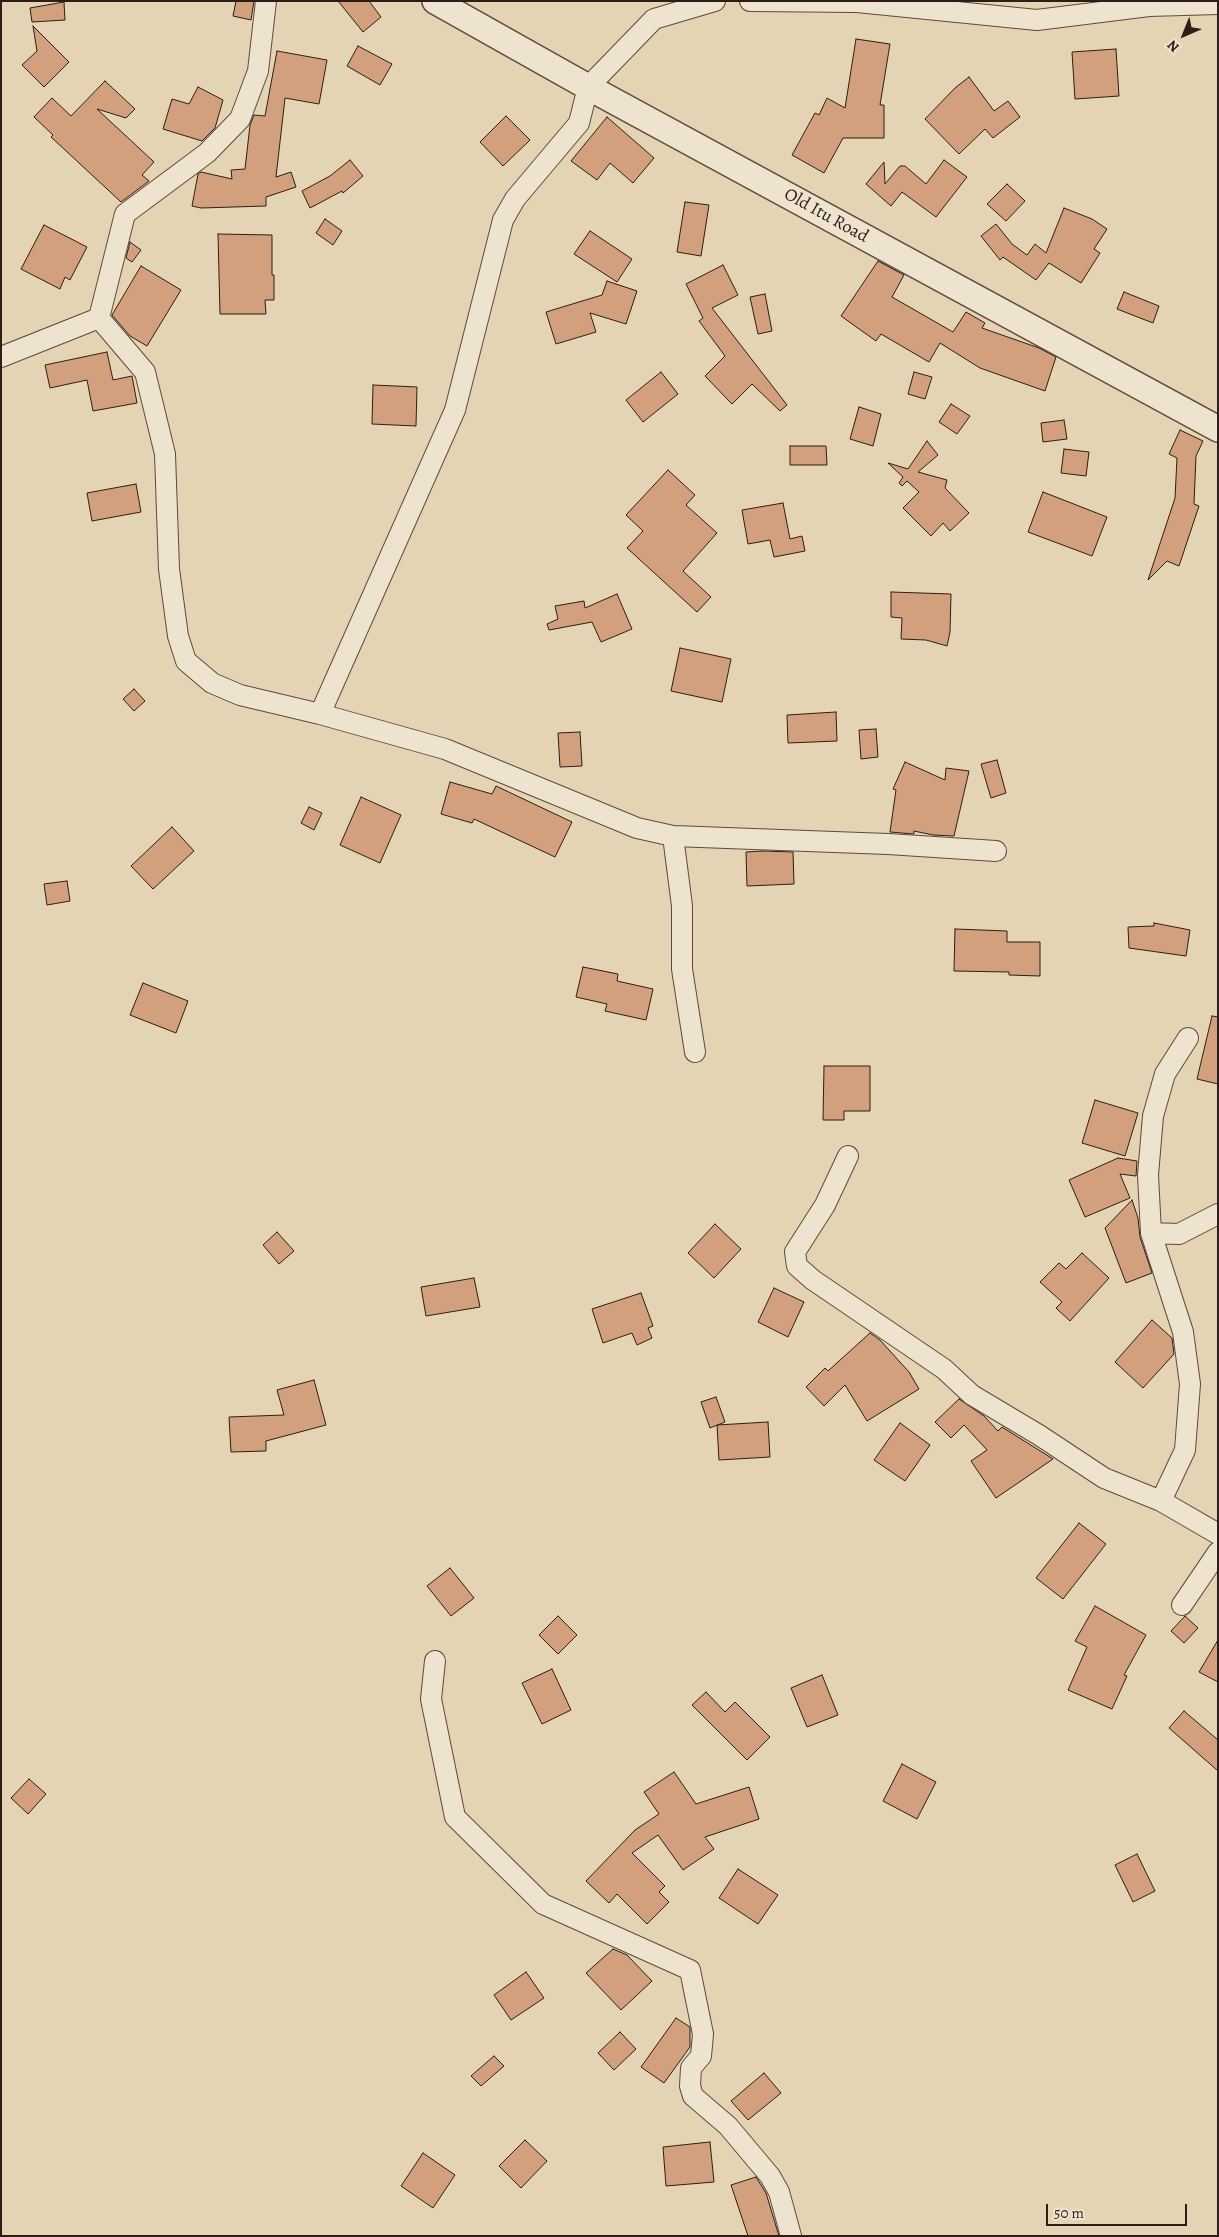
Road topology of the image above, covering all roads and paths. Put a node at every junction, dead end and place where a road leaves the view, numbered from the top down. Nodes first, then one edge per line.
1 (266, 1) edge
2 (435, 1) edge
3 (715, 1) edge
4 (750, 1) edge
5 (1218, 4) edge
6 (588, 87) junction
7 (99, 318) junction
8 (1, 357) edge
9 (1218, 429) edge
10 (320, 714) junction
11 (673, 836) junction
12 (996, 851) dead end
13 (1188, 1038) dead end
14 (695, 1052) dead end
15 (848, 1156) dead end
16 (1218, 1214) edge
17 (1151, 1234) junction
18 (1160, 1501) junction
19 (1218, 1534) edge
20 (1218, 1552) edge
21 (1182, 1605) dead end
22 (435, 1662) dead end
23 (790, 2236) edge

1 - 7 street
2 - 6 street, Old Itu Road
3 - 6 street
4 - 5 street
6 - 9 street, Old Itu Road
6 - 10 street
7 - 8 street
7 - 10 street
10 - 11 street
11 - 12 street
11 - 14 street
13 - 17 street
15 - 18 street
16 - 17 street
17 - 18 street
18 - 19 street
20 - 21 street
22 - 23 street

